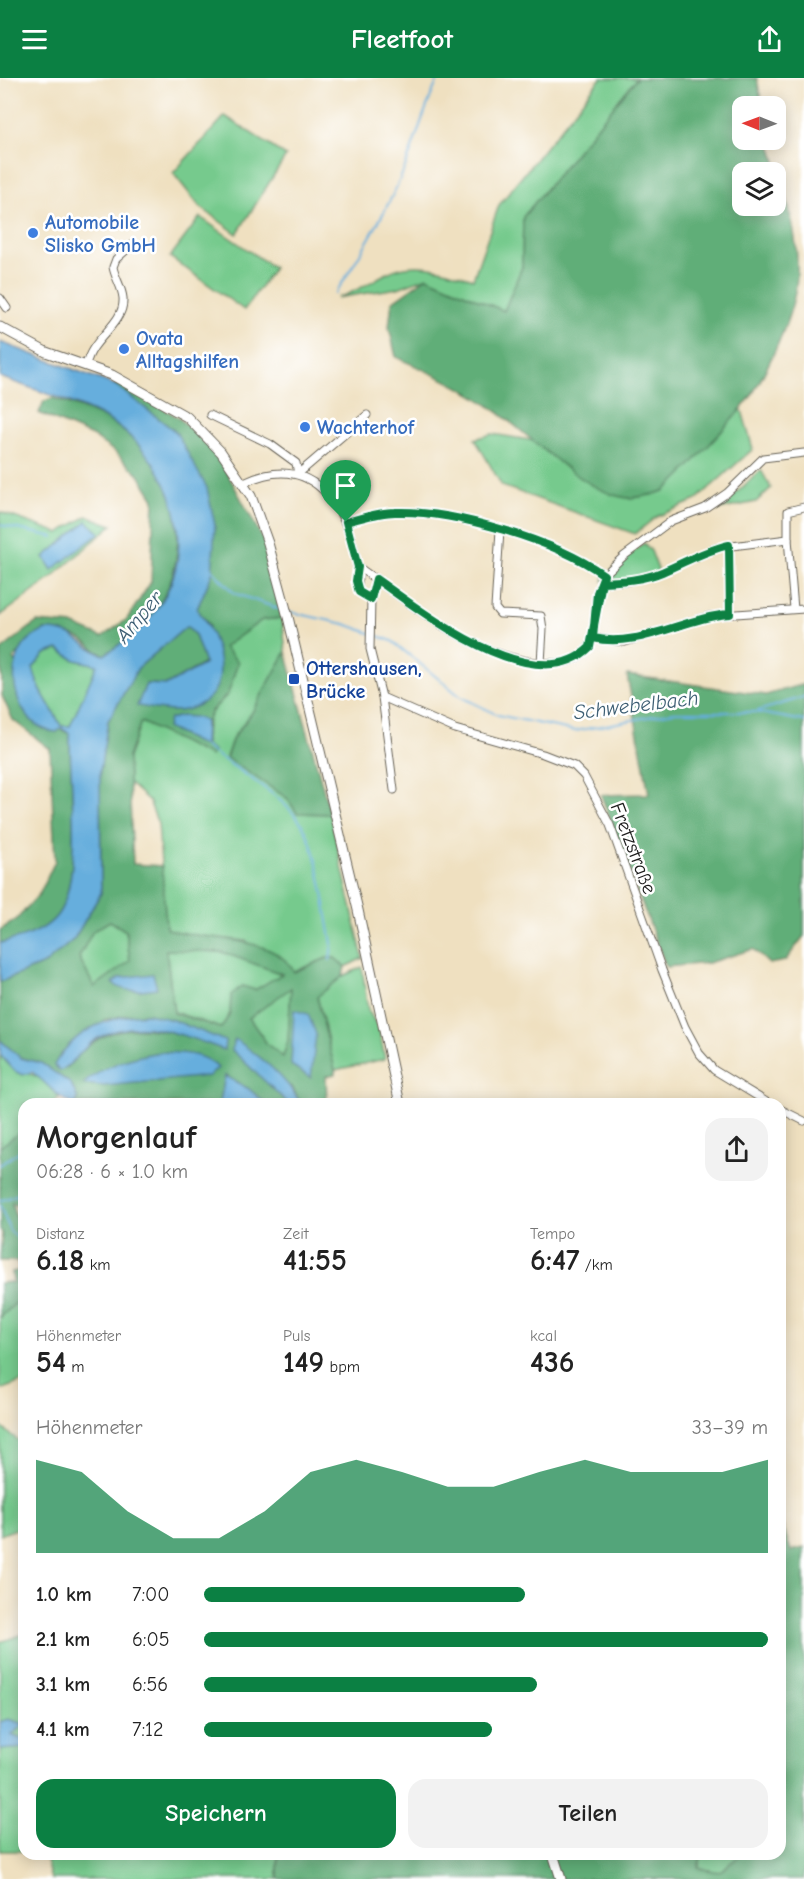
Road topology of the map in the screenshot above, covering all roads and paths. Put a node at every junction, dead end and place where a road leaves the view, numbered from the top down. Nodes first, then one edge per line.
1 (132, 245) dead end
2 (0, 298) edge
3 (7, 308) dead end
4 (0, 327) edge
5 (86, 366) junction
6 (367, 415) dead end
7 (210, 416) dead end
8 (804, 453) edge
9 (298, 474) junction
10 (244, 483) junction
11 (804, 507) edge
12 (346, 522) junction
13 (500, 530) junction
14 (788, 539) junction
15 (729, 545) junction
16 (358, 567) junction
17 (376, 579) junction
18 (603, 579) junction
19 (371, 599) junction
20 (794, 609) junction
21 (804, 609) edge
22 (730, 614) junction
23 (593, 638) junction
24 (541, 663) junction
25 (382, 697) junction
26 (394, 790) dead end
27 (399, 1098) edge
28 (760, 1098) edge
29 (786, 1112) edge
30 (804, 1120) edge
31 (555, 1860) edge
32 (561, 1879) edge

1 - 5 street
2 - 3 street
4 - 5 main road
5 - 10 main road
6 - 9 street
7 - 9 street
8 - 18 street
9 - 10 street
9 - 12 street
10 - 27 main road
11 - 14 street
12 - 13 street
12 - 16 street
13 - 18 street
13 - 24 street
14 - 15 street
14 - 20 street
15 - 18 street
15 - 22 street
16 - 17 street
16 - 19 street
17 - 19 street
17 - 24 street
18 - 23 street
19 - 25 street
20 - 21 street
20 - 22 street
22 - 23 street
23 - 24 street
25 - 26 street
25 - 28 street, Fretzstraße
29 - 30 street
31 - 32 main road

